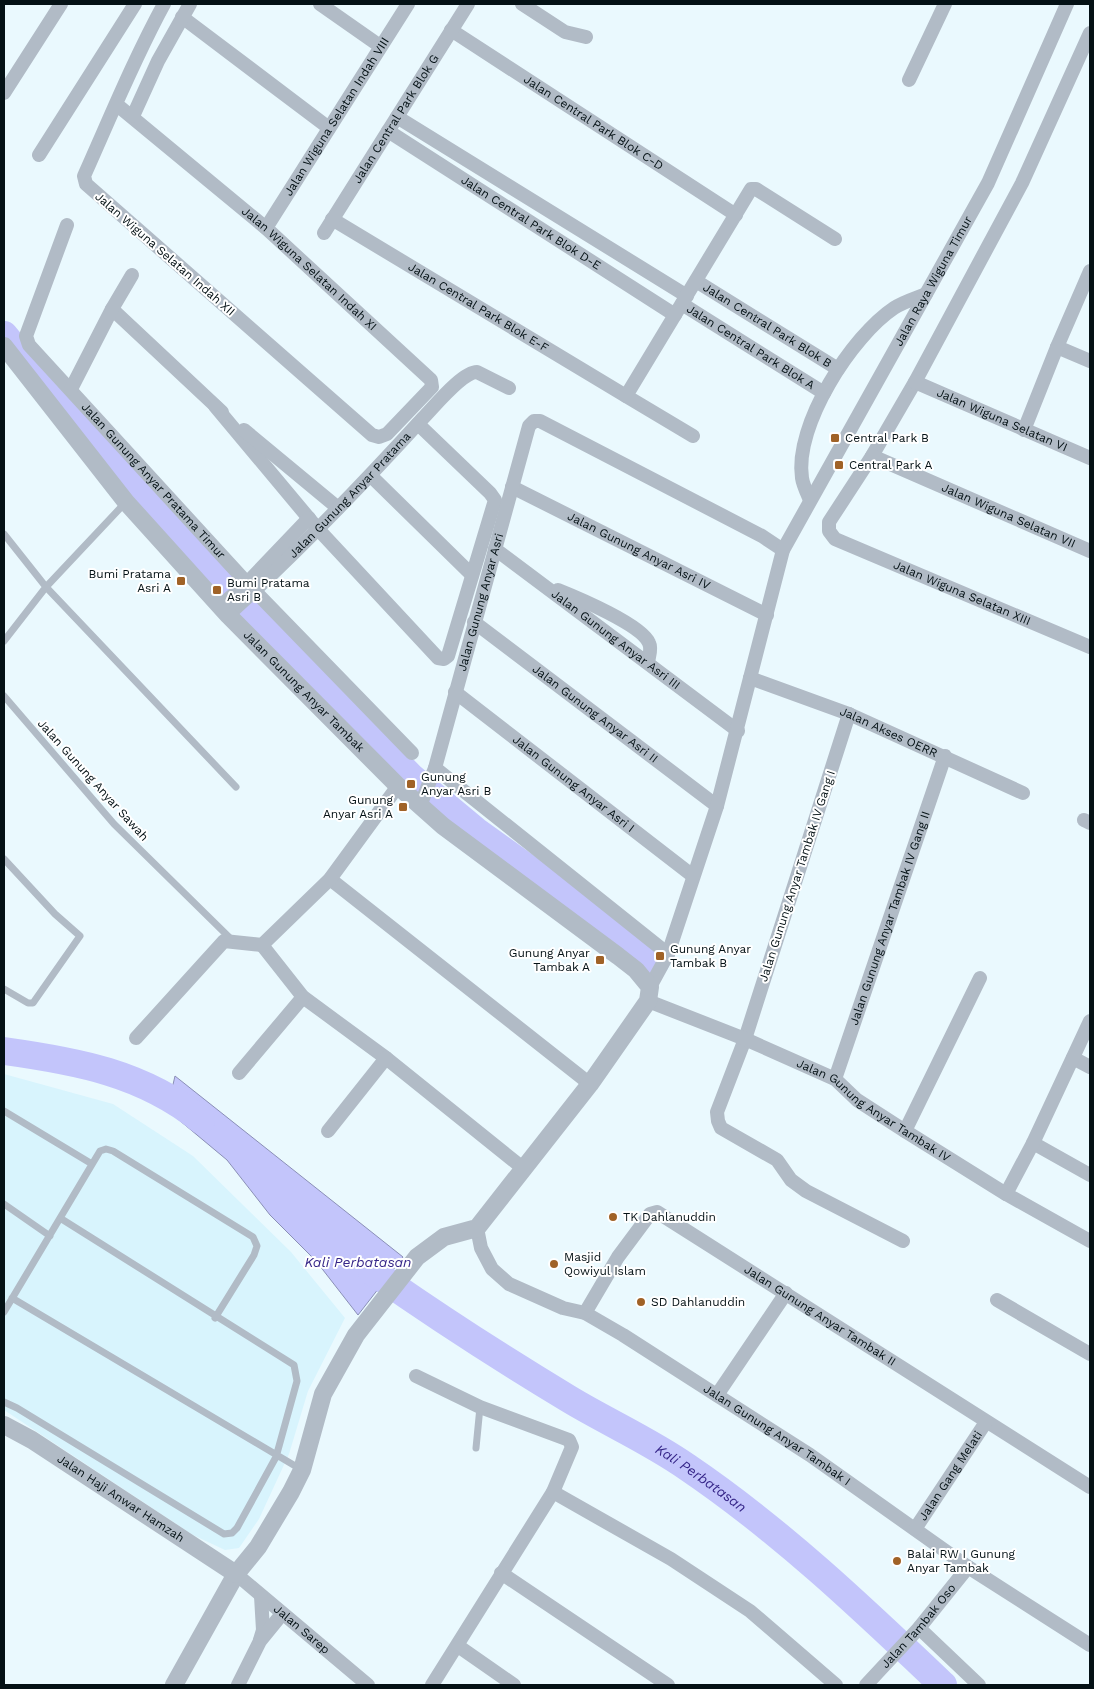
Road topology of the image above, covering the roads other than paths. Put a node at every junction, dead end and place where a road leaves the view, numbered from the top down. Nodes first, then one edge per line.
1 (61, 4) edge
2 (135, 4) edge
3 (164, 4) edge
4 (190, 4) edge
5 (320, 4) edge
6 (408, 4) edge
7 (468, 4) edge
8 (522, 4) edge
9 (944, 4) edge
10 (1067, 4) edge
11 (182, 18) junction
12 (451, 30) junction
13 (1090, 33) edge
14 (586, 37) dead end
15 (380, 46) junction
16 (909, 80) dead end
17 (4, 93) edge
18 (116, 104) junction
19 (133, 116) junction
20 (398, 117) junction
21 (329, 128) junction
22 (388, 131) junction
23 (39, 155) dead end
24 (736, 215) junction
25 (332, 219) junction
26 (67, 225) dead end
27 (266, 228) junction
28 (324, 233) dead end
29 (835, 240) dead end
30 (1090, 271) edge
31 (132, 275) dead end
32 (696, 281) junction
33 (926, 294) junction
34 (681, 305) junction
35 (112, 309) junction
36 (4, 346) edge
37 (1057, 347) junction
38 (1090, 361) edge
39 (838, 369) junction
40 (915, 382) junction
41 (510, 388) dead end
42 (71, 389) junction
43 (824, 393) junction
44 (626, 396) junction
45 (215, 406) junction
46 (418, 424) junction
47 (1024, 430) junction
48 (372, 435) joint
49 (693, 436) dead end
50 (872, 456) junction
51 (1090, 458) edge
52 (371, 476) junction
53 (512, 488) junction
54 (810, 500) junction
55 (126, 502) junction
56 (338, 508) junction
57 (313, 523) junction
58 (4, 534) edge
59 (495, 549) junction
60 (783, 550) junction
61 (1090, 551) edge
62 (472, 575) junction
63 (537, 581) junction
64 (46, 587) junction
65 (238, 598) junction
66 (767, 615) junction
67 (474, 622) junction
68 (4, 641) edge
69 (1090, 647) edge
70 (648, 662) junction
71 (750, 678) junction
72 (455, 692) junction
73 (4, 696) edge
74 (849, 714) junction
75 (738, 731) junction
76 (412, 753) dead end
77 (945, 756) junction
78 (434, 770) junction
79 (398, 786) junction
80 (236, 787) dead end
81 (1023, 793) dead end
82 (422, 799) junction
83 (717, 806) junction
84 (4, 859) edge
85 (693, 876) junction
86 (330, 879) junction
87 (232, 940) junction
88 (262, 944) junction
89 (668, 954) junction
90 (980, 978) dead end
91 (4, 989) edge
92 (649, 994) junction
93 (303, 997) junction
94 (1090, 1020) edge
95 (136, 1038) dead end
96 (746, 1038) junction
97 (386, 1058) junction
98 (1073, 1058) junction
99 (1090, 1067) edge
100 (239, 1073) dead end
101 (835, 1079) junction
102 (590, 1084) junction
103 (4, 1111) edge
104 (328, 1131) dead end
105 (905, 1131) junction
106 (1033, 1143) junction
107 (92, 1164) junction
108 (524, 1169) junction
109 (1090, 1175) edge
110 (1006, 1194) junction
111 (4, 1204) edge
112 (60, 1218) junction
113 (477, 1228) junction
114 (50, 1236) junction
115 (903, 1241) dead end
116 (1090, 1241) edge
117 (786, 1293) junction
118 (12, 1298) junction
119 (997, 1300) dead end
120 (4, 1312) edge
121 (586, 1313) junction
122 (215, 1318) junction
123 (1090, 1354) edge
124 (416, 1376) dead end
125 (717, 1395) junction
126 (4, 1402) edge
127 (480, 1407) junction
128 (986, 1422) junction
129 (4, 1425) edge
130 (476, 1448) dead end
131 (276, 1456) junction
132 (302, 1470) junction
133 (1090, 1487) edge
134 (553, 1492) junction
135 (915, 1529) junction
136 (968, 1566) junction
137 (501, 1573) junction
138 (236, 1574) junction
139 (262, 1602) junction
140 (282, 1614) junction
141 (916, 1631) junction
142 (261, 1636) junction
143 (1090, 1645) edge
144 (458, 1646) junction
145 (174, 1685) edge
146 (238, 1685) edge
147 (368, 1685) edge
148 (432, 1685) edge
149 (514, 1685) edge
150 (668, 1685) edge
151 (836, 1685) edge
152 (866, 1685) edge
153 (978, 1685) edge

1 - 17 street
2 - 23 street
3 - 18 street, Jalan Wiguna Selatan Indah XII
4 - 11 street
5 - 15 street
6 - 15 street, Jalan Wiguna Selatan Indah VIII
7 - 12 street, Jalan Central Park Blok G
8 - 14 street
9 - 16 street
10 - 33 street, Jalan Raya Wiguna Timur
11 - 19 street
11 - 21 street
12 - 20 street, Jalan Central Park Blok G
12 - 24 street, Jalan Central Park Blok C-D
13 - 40 street
15 - 21 street, Jalan Wiguna Selatan Indah VIII
18 - 19 street, Jalan Wiguna Selatan Indah XI
18 - 48 street, Jalan Wiguna Selatan Indah XII
19 - 27 street, Jalan Wiguna Selatan Indah XI
20 - 22 street, Jalan Central Park Blok G
20 - 34 street, Jalan Central Park Blok D-E
21 - 27 street, Jalan Wiguna Selatan Indah VIII
22 - 25 street, Jalan Central Park Blok G
22 - 34 street, Jalan Central Park Blok D-E
24 - 29 street, Jalan Central Park Blok B
24 - 32 street, Jalan Central Park Blok B
25 - 28 street, Jalan Central Park Blok G
25 - 44 street, Jalan Central Park Blok E-F
26 - 42 street, Jalan Gunung Anyar Pratama Timur
27 - 48 street, Jalan Wiguna Selatan Indah XI
30 - 37 street
31 - 35 street
32 - 34 street, Jalan Central Park Blok B
32 - 39 street, Jalan Central Park Blok B
33 - 39 street
33 - 54 street, Jalan Raya Wiguna Timur
34 - 43 street, Jalan Central Park Blok A
34 - 44 street, Jalan Central Park Blok A
35 - 42 street
35 - 45 street
36 - 55 street, Jalan Gunung Anyar Tambak
37 - 38 street
37 - 47 street
39 - 43 street
40 - 47 street, Jalan Wiguna Selatan VI
40 - 50 street
41 - 46 street, Jalan Gunung Anyar Pratama
42 - 65 street, Jalan Gunung Anyar Pratama Timur
43 - 54 street
44 - 49 street
45 - 56 street
45 - 57 street
46 - 52 street, Jalan Gunung Anyar Pratama
46 - 62 street
47 - 51 street, Jalan Wiguna Selatan VI
50 - 61 street, Jalan Wiguna Selatan VII
50 - 69 street, Jalan Wiguna Selatan XIII
52 - 56 street, Jalan Gunung Anyar Pratama
52 - 62 street
53 - 59 street, Jalan Gunung Anyar Asri
53 - 60 street, Jalan Gunung Anyar Asri
53 - 66 street, Jalan Gunung Anyar Asri IV
54 - 60 street, Jalan Raya Wiguna Timur
55 - 64 lane
55 - 65 street, Jalan Gunung Anyar Tambak
56 - 57 street, Jalan Gunung Anyar Pratama
57 - 62 street
57 - 65 street, Jalan Gunung Anyar Pratama
58 - 64 lane
59 - 63 street, Jalan Gunung Anyar Asri III
59 - 67 street, Jalan Gunung Anyar Asri
60 - 66 street, Jalan Raya Wiguna Timur
63 - 70 street, Jalan Gunung Anyar Asri III
63 - 70 street
64 - 68 lane
64 - 80 lane
65 - 76 street, Jalan Gunung Anyar Pratama Timur
65 - 79 street, Jalan Gunung Anyar Tambak
66 - 71 street, Jalan Raya Wiguna Timur
67 - 72 street, Jalan Gunung Anyar Asri
67 - 83 street, Jalan Gunung Anyar Asri II
70 - 75 street, Jalan Gunung Anyar Asri III
71 - 74 street, Jalan Akses OERR
71 - 75 street, Jalan Raya Wiguna Timur
72 - 78 street, Jalan Gunung Anyar Asri
72 - 85 street, Jalan Gunung Anyar Asri I
73 - 87 lane, Jalan Gunung Anyar Sawah
74 - 77 street, Jalan Akses OERR
74 - 96 street, Jalan Gunung Anyar Tambak IV Gang I
75 - 83 street, Jalan Raya Wiguna Timur
77 - 81 street, Jalan Akses OERR
77 - 101 street, Jalan Gunung Anyar Tambak IV Gang II
78 - 82 street, Jalan Gunung Anyar Asri
78 - 89 street
79 - 82 street, Jalan Gunung Anyar Tambak
79 - 86 street
82 - 92 street, Jalan Gunung Anyar Tambak
83 - 85 street, Jalan Raya Wiguna Timur
84 - 91 lane
85 - 89 street, Jalan Raya Wiguna Timur
86 - 88 street
86 - 102 street
87 - 88 street
87 - 95 street
88 - 93 street
89 - 92 street, Jalan Raya Wiguna Timur
90 - 105 street
92 - 96 street, Jalan Gunung Anyar Tambak IV
92 - 102 street
93 - 97 street
93 - 100 street
94 - 98 street
96 - 101 street, Jalan Gunung Anyar Tambak IV
96 - 115 street, Jalan Gunung Anyar Tambak IV Gang I
97 - 104 street
97 - 108 street
98 - 99 street
98 - 106 street
101 - 105 street, Jalan Gunung Anyar Tambak IV
102 - 108 street
103 - 107 lane
105 - 110 street, Jalan Gunung Anyar Tambak IV
106 - 109 street
106 - 110 street
107 - 112 lane
107 - 122 lane
108 - 113 street
110 - 116 street, Jalan Gunung Anyar Tambak IV
111 - 114 lane
112 - 114 lane
112 - 122 lane
113 - 121 street, Jalan Gunung Anyar Tambak I
113 - 132 street
114 - 118 lane
117 - 121 street, Jalan Gunung Anyar Tambak II
117 - 125 street
117 - 128 street, Jalan Gunung Anyar Tambak II
118 - 120 lane
118 - 131 lane
119 - 123 street
121 - 125 street, Jalan Gunung Anyar Tambak I
122 - 131 lane
124 - 127 street
125 - 135 street, Jalan Gunung Anyar Tambak I
126 - 131 lane
127 - 130 lane
127 - 134 street
128 - 133 street, Jalan Gunung Anyar Tambak II
128 - 135 street, Jalan Gang Melati
129 - 138 street, Jalan Haji Anwar Hamzah
131 - 132 lane
132 - 138 street
134 - 137 street
134 - 151 street
135 - 136 street, Jalan Gunung Anyar Tambak I
136 - 141 street, Jalan Tambak Oso
136 - 143 street, Jalan Gunung Anyar Tambak I
137 - 144 street
137 - 150 street
138 - 139 street, Jalan Sarep
138 - 145 street
139 - 140 street, Jalan Sarep
139 - 142 street
140 - 142 street
140 - 147 street, Jalan Sarep
141 - 152 street, Jalan Tambak Oso
141 - 153 street
142 - 146 street
144 - 148 street
144 - 149 street

